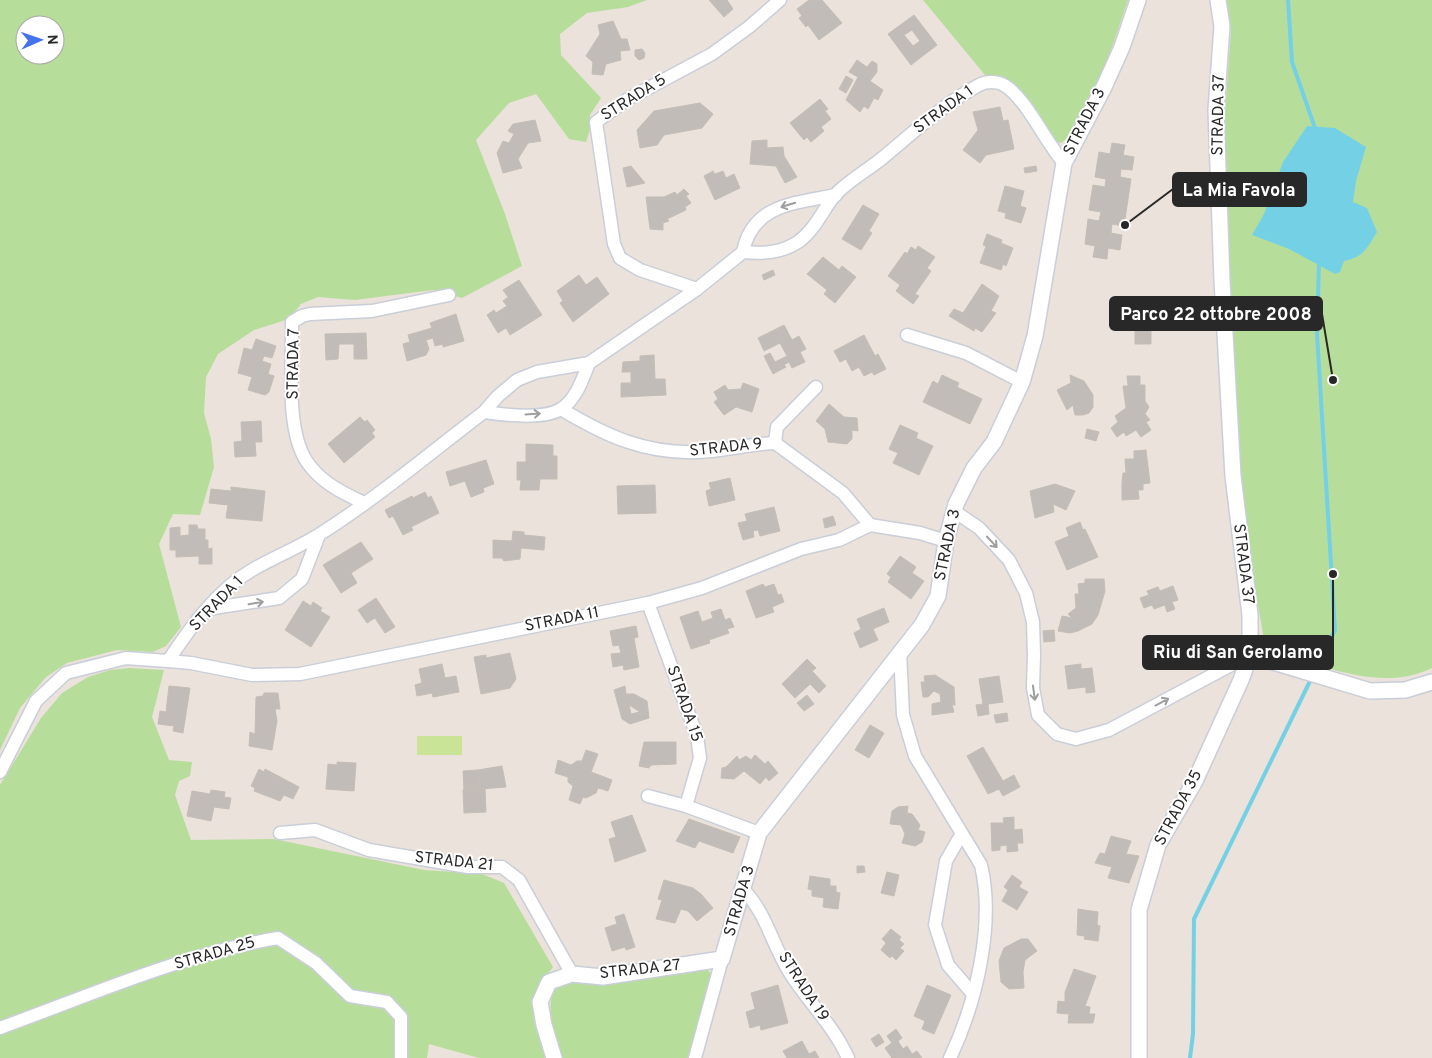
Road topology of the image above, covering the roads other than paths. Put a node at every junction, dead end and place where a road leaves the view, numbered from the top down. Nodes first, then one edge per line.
1 (780, 0) edge
2 (1138, 0) edge
3 (1218, 0) edge
4 (1064, 163) junction
5 (836, 195) junction
6 (743, 252) junction
7 (697, 289) junction
8 (449, 294) dead end
9 (907, 335) dead end
10 (589, 363) junction
11 (1022, 382) junction
12 (816, 387) dead end
13 (561, 409) junction
14 (484, 412) junction
15 (775, 443) junction
16 (364, 503) junction
17 (954, 512) junction
18 (870, 525) junction
19 (319, 535) junction
20 (946, 542) junction
21 (648, 603) junction
22 (207, 609) junction
23 (900, 651) junction
24 (1250, 655) junction
25 (168, 661) junction
26 (1432, 682) edge
27 (0, 772) edge
28 (648, 796) dead end
29 (686, 806) junction
30 (280, 833) dead end
31 (759, 833) junction
32 (961, 835) junction
33 (743, 889) junction
34 (722, 959) junction
35 (572, 974) junction
36 (973, 994) junction
37 (0, 1028) edge
38 (401, 1058) edge
39 (554, 1058) edge
40 (695, 1058) edge
41 (848, 1058) edge
42 (950, 1058) edge
43 (1139, 1058) edge

1 - 7 street, STRADA 5
2 - 4 street, STRADA 3
3 - 24 street, STRADA 37
4 - 5 street, STRADA 1
4 - 11 street, STRADA 3
5 - 6 street, STRADA 1
5 -> 6 street, STRADA 1
6 - 7 street, STRADA 1
7 - 10 street, STRADA 1
8 - 16 street, STRADA 7
9 - 11 street
10 - 13 street
10 - 14 street, STRADA 1
11 - 17 street, STRADA 3
12 - 15 street
14 -> 13 street
13 - 15 street, STRADA 9
14 - 16 street, STRADA 1
15 - 18 street, STRADA 9
16 - 19 street, STRADA 1
17 - 20 street, STRADA 3
17 -> 24 street
18 - 20 street
18 - 21 street, STRADA 11
19 - 22 street, STRADA 1
22 -> 19 street
20 - 23 street, STRADA 3
21 - 25 street, STRADA 11
21 - 29 street, STRADA 15
22 - 25 street, STRADA 1
23 - 31 street, STRADA 3
23 - 32 street
24 - 26 street
24 - 43 street, STRADA 35
25 - 27 street
28 - 29 street
29 - 31 street
30 - 35 street, STRADA 21
31 - 33 street, STRADA 3
32 - 36 street
32 - 36 street
33 - 34 street, STRADA 3
33 - 41 street, STRADA 19
34 - 35 street, STRADA 27
34 - 40 street, STRADA 3
35 - 39 street, STRADA 27
36 - 42 street
37 - 38 street, STRADA 25

